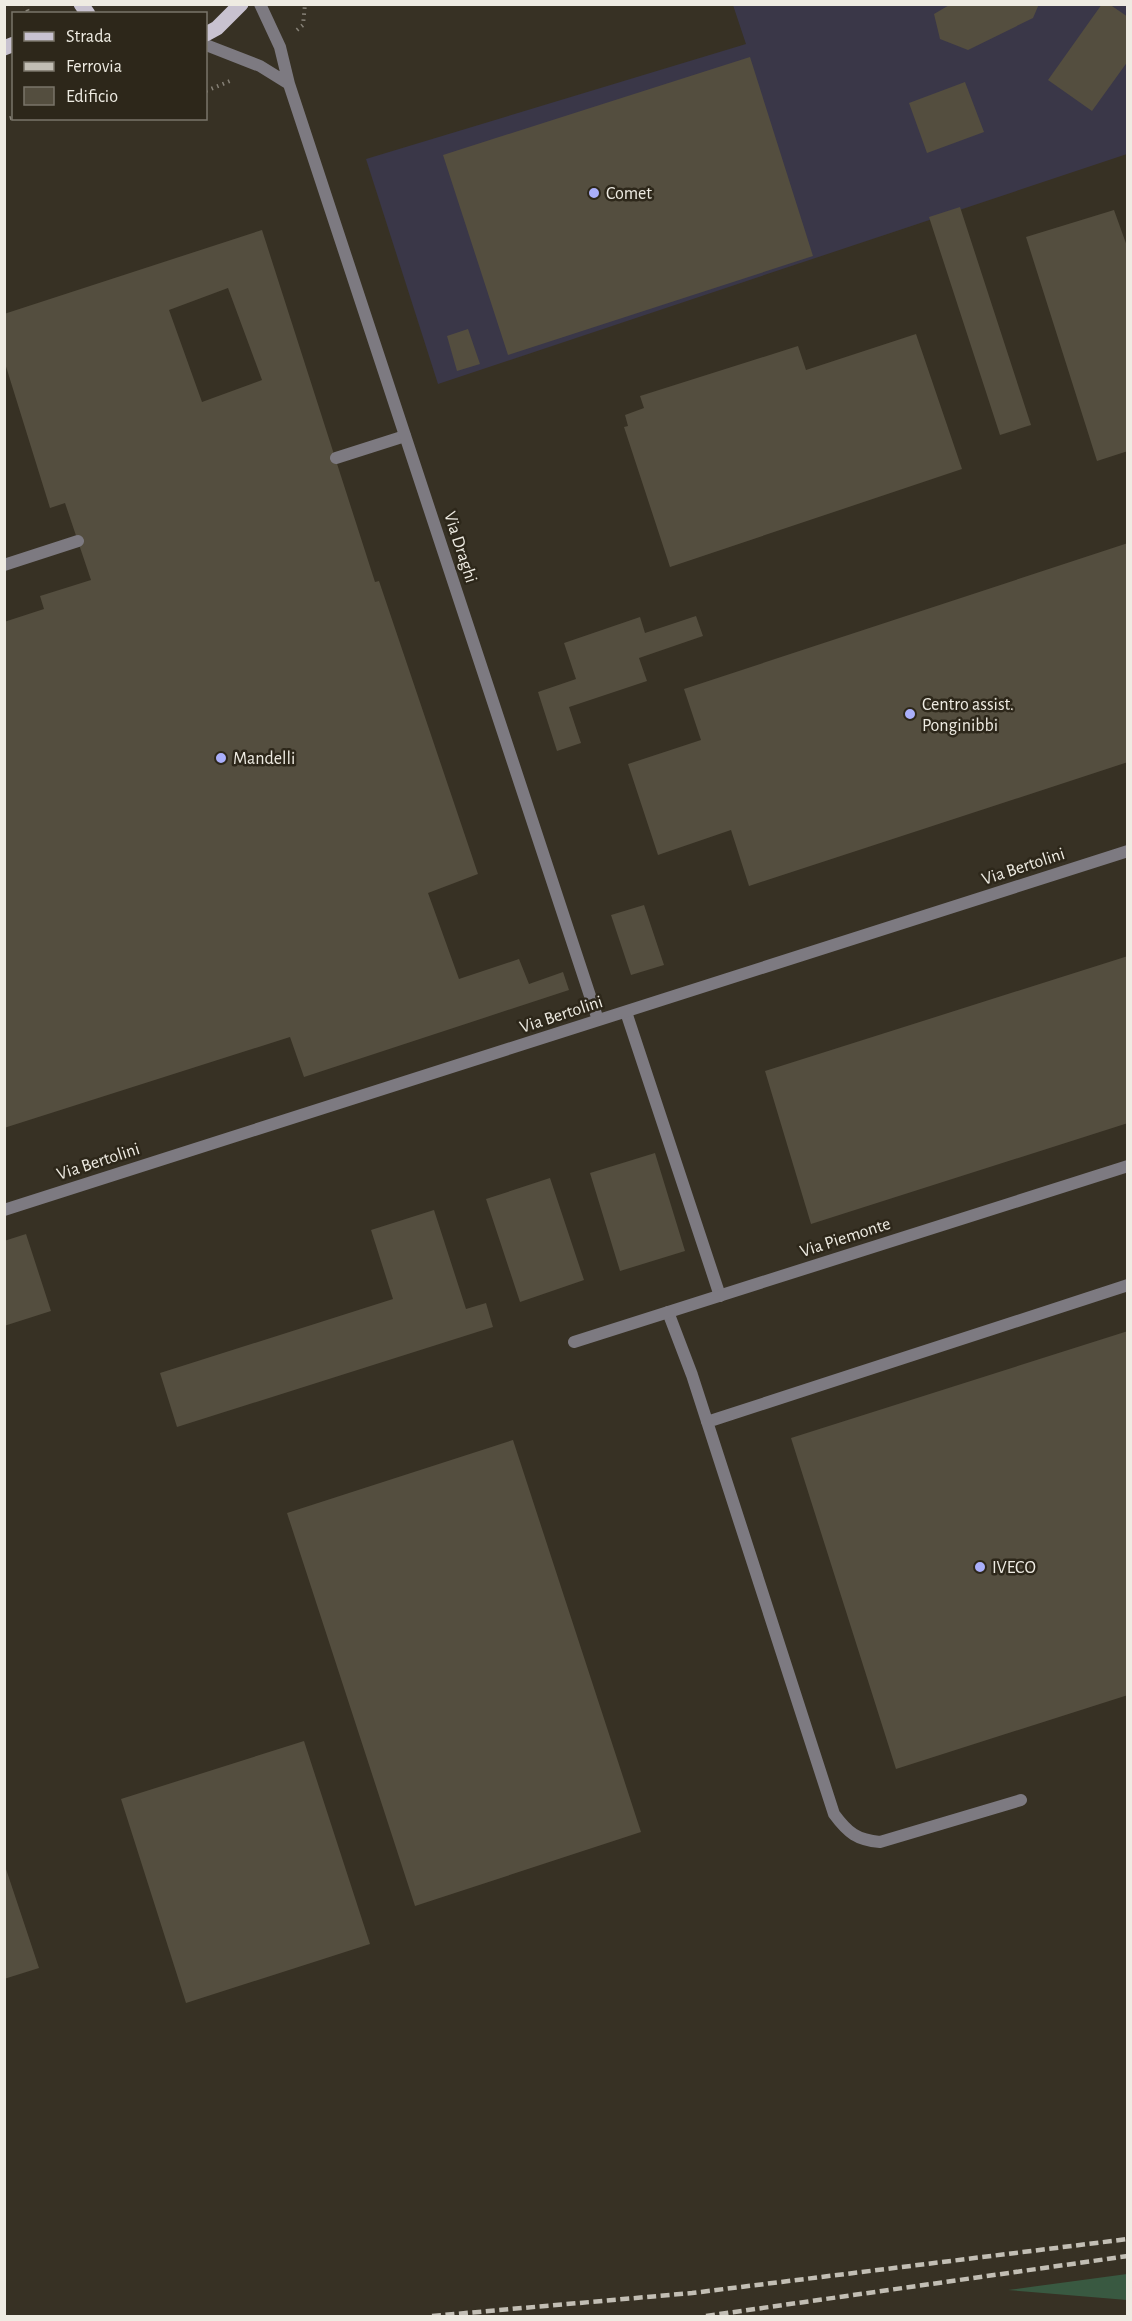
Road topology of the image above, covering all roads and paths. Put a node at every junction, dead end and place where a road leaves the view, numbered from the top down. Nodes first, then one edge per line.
1 (240, 4) edge
2 (260, 4) edge
3 (207, 33) edge
4 (207, 45) edge
5 (290, 84) junction
6 (405, 436) junction
7 (336, 458) dead end
8 (78, 542) dead end
9 (4, 565) edge
10 (1128, 851) edge
11 (626, 1012) junction
12 (598, 1020) junction
13 (1128, 1166) edge
14 (4, 1210) edge
15 (1128, 1286) edge
16 (720, 1296) junction
17 (668, 1312) junction
18 (574, 1342) dead end
19 (706, 1422) junction
20 (1022, 1800) dead end

1 - 3 main road
2 - 5 street, Via Draghi
4 - 5 street
5 - 6 street, Via Draghi
6 - 7 street
6 - 12 street, Via Draghi
8 - 9 street
10 - 11 street, Via Bertolini
11 - 12 street, Via Bertolini
11 - 16 street
12 - 14 street, Via Bertolini
13 - 16 street, Via Piemonte
15 - 19 street
16 - 17 street, Via Piemonte
17 - 18 street, Via Piemonte
17 - 19 street
19 - 20 street

